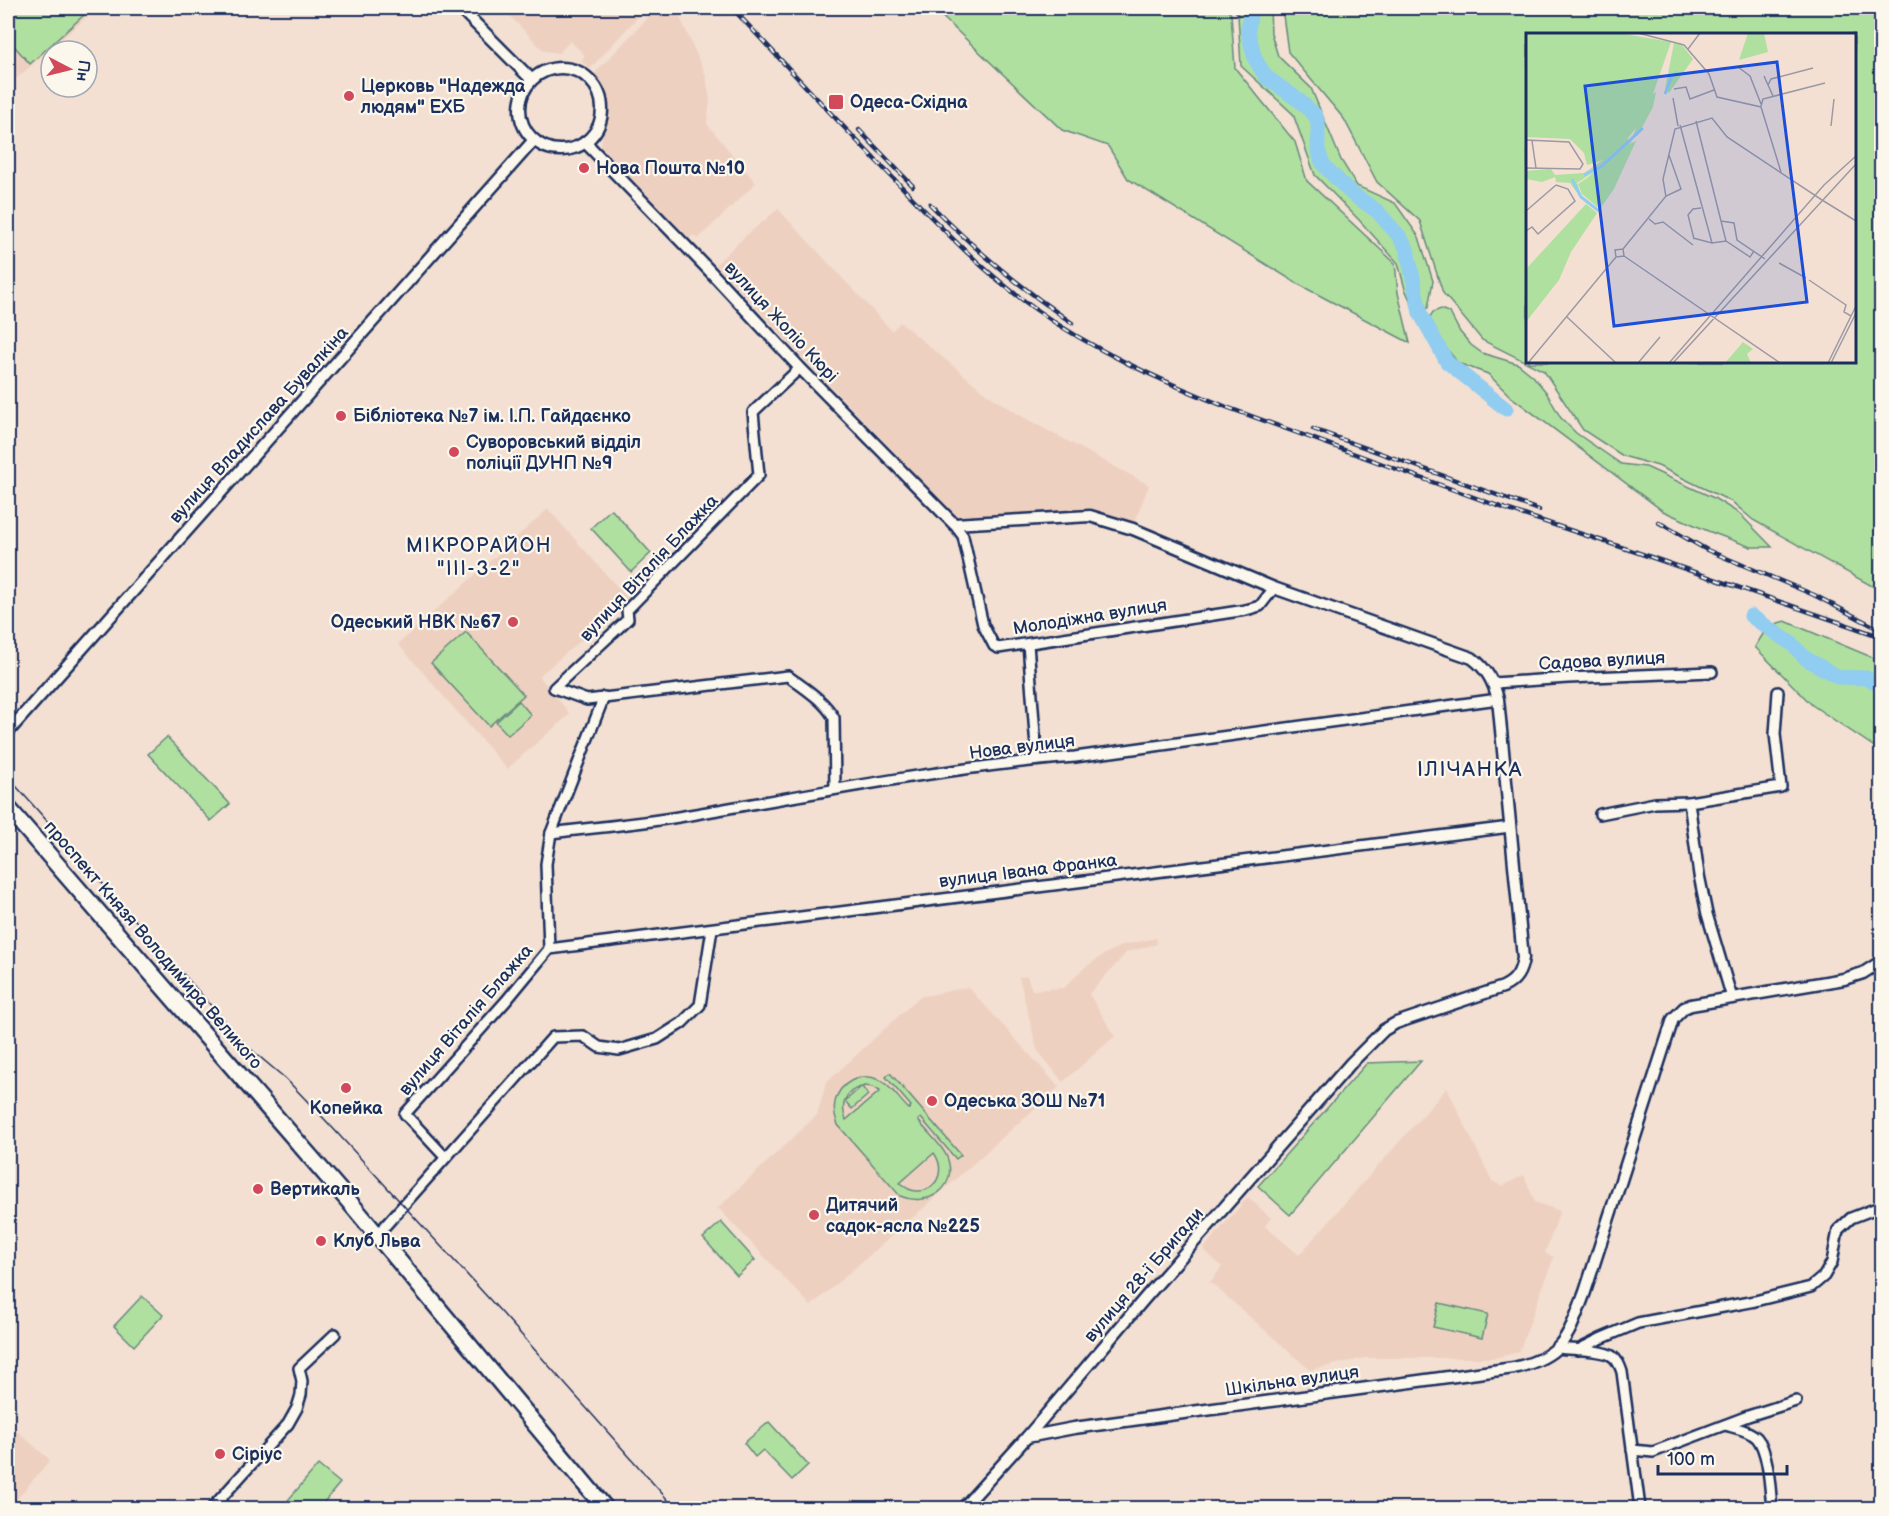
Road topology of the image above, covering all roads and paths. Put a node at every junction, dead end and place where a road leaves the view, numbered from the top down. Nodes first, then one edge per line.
1 (460, 8) edge
2 (531, 79) junction
3 (534, 140) junction
4 (585, 142) junction
5 (800, 368) junction
6 (954, 524) junction
7 (1274, 588) junction
8 (1028, 644) junction
9 (1712, 672) dead end
10 (1494, 683) junction
11 (1778, 692) dead end
12 (603, 697) junction
13 (1498, 699) junction
14 (8, 732) edge
15 (1037, 760) junction
16 (835, 789) junction
17 (1689, 802) junction
18 (8, 808) edge
19 (1600, 814) dead end
20 (1510, 827) junction
21 (550, 833) junction
22 (712, 929) junction
23 (549, 949) junction
24 (1881, 961) edge
25 (1732, 998) junction
26 (445, 1158) junction
27 (1881, 1206) edge
28 (377, 1235) junction
29 (335, 1334) dead end
30 (1558, 1348) junction
31 (1578, 1350) junction
32 (1796, 1401) dead end
33 (1725, 1425) junction
34 (1027, 1437) junction
35 (1632, 1450) junction
36 (212, 1509) edge
37 (605, 1509) edge
38 (963, 1509) edge
39 (1640, 1509) edge
40 (1772, 1509) edge

1 - 2 street
2 - 3 street
2 - 4 street
3 - 4 street
3 - 14 street, вулиця Владислава Бувалкіна
4 - 5 street, вулиця Жоліо Кюрі
5 - 6 street, вулиця Жоліо Кюрі
5 - 12 street, вулиця Віталія Блажка
6 - 7 street
6 - 8 street, Молодіжна вулиця
7 - 8 street, Молодіжна вулиця
7 - 10 street
8 - 15 street
9 - 10 street, Садова вулиця
10 - 13 street
11 - 17 street
12 - 16 street
12 - 21 street, вулиця Віталія Блажка
13 - 15 street, Нова вулиця
13 - 20 street
15 - 16 street, Нова вулиця
16 - 21 street, Нова вулиця
17 - 19 street
17 - 25 street
18 - 28 highway, проспект Князя Володимира Великого
20 - 22 street, вулиця Івана Франка
20 - 34 street, вулиця 28-ї Бригади
21 - 23 street, вулиця Віталія Блажка
22 - 23 street, вулиця Івана Франка
22 - 26 street
23 - 26 street, вулиця Віталія Блажка
24 - 25 street
25 - 30 street, Шкільна вулиця
26 - 28 street
27 - 31 street
28 - 37 highway, проспект Князя Володимира Великого
29 - 36 street
30 - 31 street
30 - 34 street, Шкільна вулиця
31 - 35 street
32 - 33 street
33 - 35 street
33 - 40 street
34 - 38 street, вулиця 28-ї Бригади
35 - 39 street

